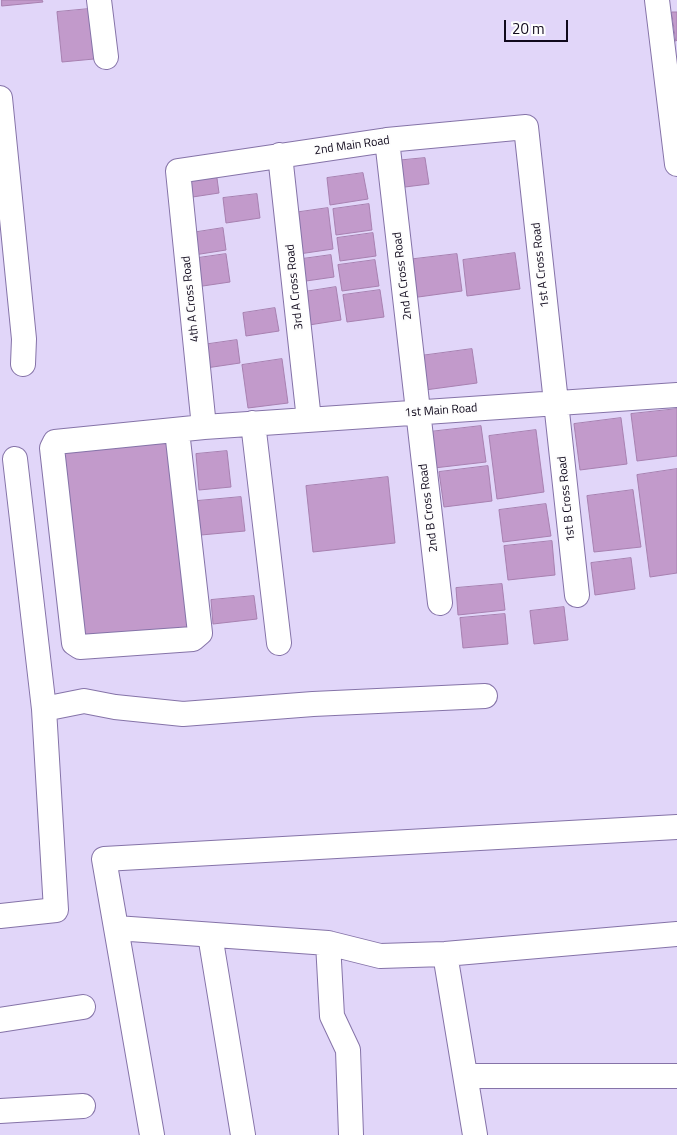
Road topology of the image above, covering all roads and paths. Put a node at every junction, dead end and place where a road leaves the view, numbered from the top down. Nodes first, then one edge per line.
1 (99, 0) edge
2 (657, 0) edge
3 (106, 57) dead end
4 (0, 98) edge
5 (526, 127) joint
6 (387, 140) junction
7 (280, 155) junction
8 (677, 164) edge
9 (178, 171) joint
10 (23, 364) dead end
11 (677, 395) edge
12 (556, 403) junction
13 (419, 412) junction
14 (309, 420) junction
15 (253, 424) junction
16 (204, 427) junction
17 (176, 431) junction
18 (15, 459) dead end
19 (577, 595) dead end
20 (440, 603) dead end
21 (279, 643) dead end
22 (485, 696) dead end
23 (44, 709) junction
24 (677, 827) edge
25 (0, 916) edge
26 (116, 928) junction
27 (677, 934) edge
28 (210, 935) junction
29 (328, 943) junction
30 (445, 954) junction
31 (83, 1007) dead end
32 (0, 1020) edge
33 (466, 1076) junction
34 (677, 1076) edge
35 (82, 1106) dead end
36 (0, 1111) edge
37 (152, 1135) edge
38 (243, 1135) edge
39 (351, 1135) edge
40 (475, 1135) edge

1 - 3 street
2 - 8 street
4 - 10 street
5 - 6 street, 2nd Main Road
5 - 12 street, 1st A Cross Road
6 - 7 street, 2nd Main Road
6 - 13 street, 2nd A Cross Road
7 - 9 street, 2nd Main Road
7 - 14 street, 3rd A Cross Road
9 - 16 street, 4th A Cross Road
11 - 12 street, 1st Main Road
12 - 13 street, 1st Main Road
12 - 19 street, 1st B Cross Road
13 - 14 street, 1st Main Road
13 - 20 street, 2nd B Cross Road
14 - 15 street, 1st Main Road
15 - 16 street, 1st Main Road
15 - 21 street
16 - 17 street, 1st Main Road
17 - 17 street, 1st Main Road
18 - 23 street
22 - 23 street
23 - 25 street
24 - 26 street
26 - 28 street
26 - 37 street
27 - 30 street
28 - 29 street
28 - 38 street
29 - 30 street
29 - 39 street
30 - 33 street
31 - 32 street
33 - 34 street
33 - 40 street
35 - 36 street

